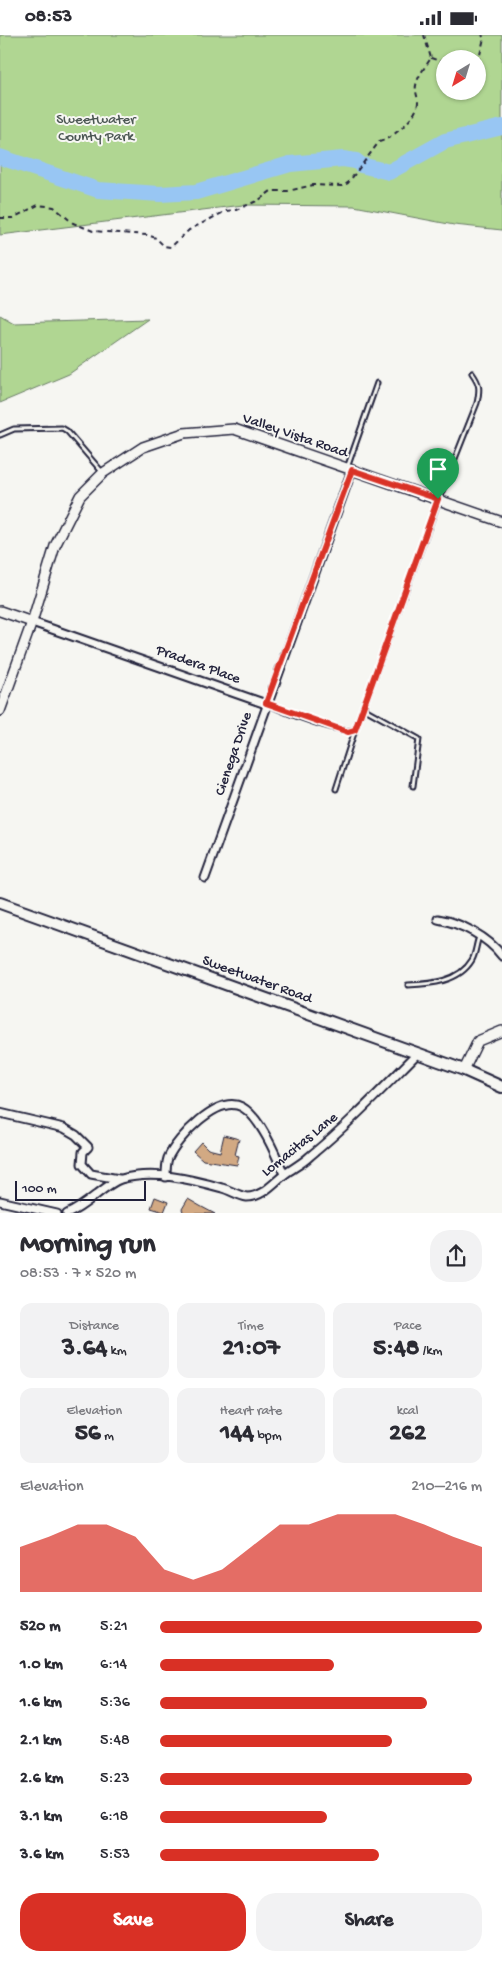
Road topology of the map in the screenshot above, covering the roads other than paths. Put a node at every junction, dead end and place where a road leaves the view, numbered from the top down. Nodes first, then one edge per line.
1 (472, 373) dead end
2 (377, 383) dead end
3 (0, 435) edge
4 (349, 469) junction
5 (103, 473) junction
6 (438, 499) junction
7 (502, 522) edge
8 (0, 611) edge
9 (32, 622) junction
10 (266, 703) junction
11 (363, 708) junction
12 (0, 711) edge
13 (355, 730) junction
14 (413, 786) dead end
15 (336, 789) dead end
16 (205, 877) dead end
17 (0, 903) edge
18 (438, 919) dead end
19 (479, 936) junction
20 (502, 956) edge
21 (408, 985) dead end
22 (502, 1031) edge
23 (417, 1054) junction
24 (464, 1070) junction
25 (502, 1087) edge
26 (0, 1113) edge
27 (284, 1174) junction
28 (166, 1177) junction
29 (119, 1179) junction
30 (0, 1201) edge
31 (57, 1213) edge
32 (67, 1213) edge

1 - 6 lane
2 - 4 lane
3 - 5 lane
4 - 5 street, Valley Vista Road
4 - 6 street, Valley Vista Road
4 - 10 street, Cienega Drive
5 - 9 street, Valley Vista Road
6 - 7 street, Valley Vista Road
6 - 11 lane
8 - 9 street
9 - 10 street, Pradera Place
9 - 12 street, Valley Vista Road
10 - 13 lane, Pradera Place
10 - 16 street, Cienega Drive
11 - 13 lane
11 - 14 lane
13 - 15 lane
17 - 23 main road, Sweetwater Road
18 - 19 street
19 - 20 street
19 - 21 lane
22 - 24 street
23 - 24 main road, Sweetwater Road
23 - 27 street, Lomacitas Lane
24 - 25 main road, Sweetwater Road
26 - 29 street
27 - 28 street, Lomacitas Lane
27 - 28 street
28 - 29 street, Lomacitas Lane
29 - 32 street, Lomacitas Lane
30 - 31 street

